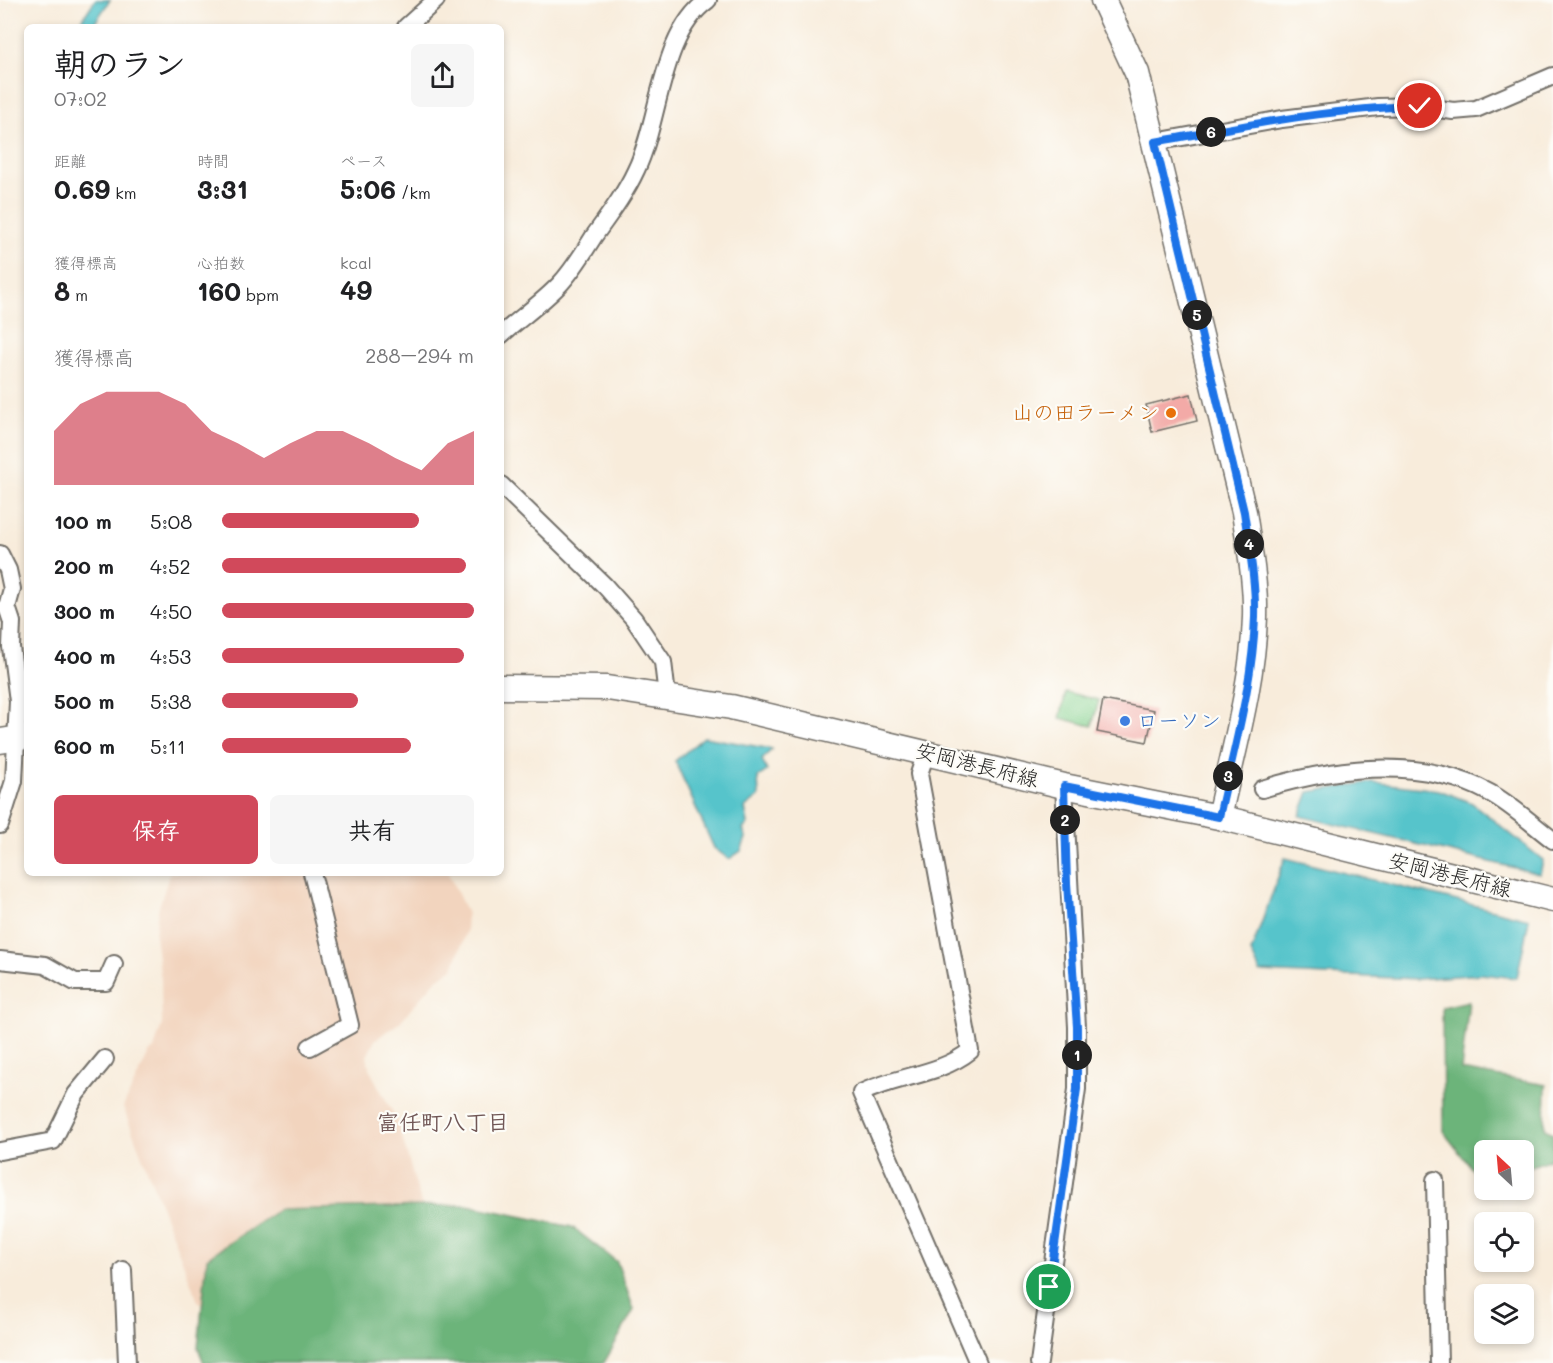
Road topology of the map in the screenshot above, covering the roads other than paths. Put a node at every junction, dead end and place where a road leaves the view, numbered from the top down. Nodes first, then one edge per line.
1 (436, 0) edge
2 (708, 0) edge
3 (1103, 0) edge
4 (409, 24) edge
5 (1553, 76) edge
6 (1155, 142) junction
7 (504, 332) edge
8 (504, 488) edge
9 (0, 554) edge
10 (504, 687) edge
11 (667, 696) junction
12 (14, 739) edge
13 (926, 753) junction
14 (1064, 786) junction
15 (1262, 789) dead end
16 (1219, 817) junction
17 (0, 825) edge
18 (1553, 840) edge
19 (313, 876) edge
20 (1553, 900) edge
21 (0, 960) edge
22 (114, 964) dead end
23 (310, 1047) dead end
24 (105, 1059) dead end
25 (0, 1150) edge
26 (1435, 1180) dead end
27 (123, 1270) dead end
28 (127, 1363) edge
29 (978, 1363) edge
30 (1039, 1363) edge
31 (1439, 1363) edge

1 - 4 street
2 - 7 street
3 - 6 main road
5 - 6 street
6 - 16 main road
8 - 11 street
9 - 12 street
10 - 11 main road, 安岡港長府線
11 - 13 main road, 安岡港長府線
12 - 17 street
13 - 14 main road, 安岡港長府線
13 - 29 street
14 - 16 main road, 安岡港長府線
14 - 30 street
15 - 18 street
16 - 20 main road, 安岡港長府線
19 - 23 street
21 - 22 street
24 - 25 street
26 - 31 street
27 - 28 street

